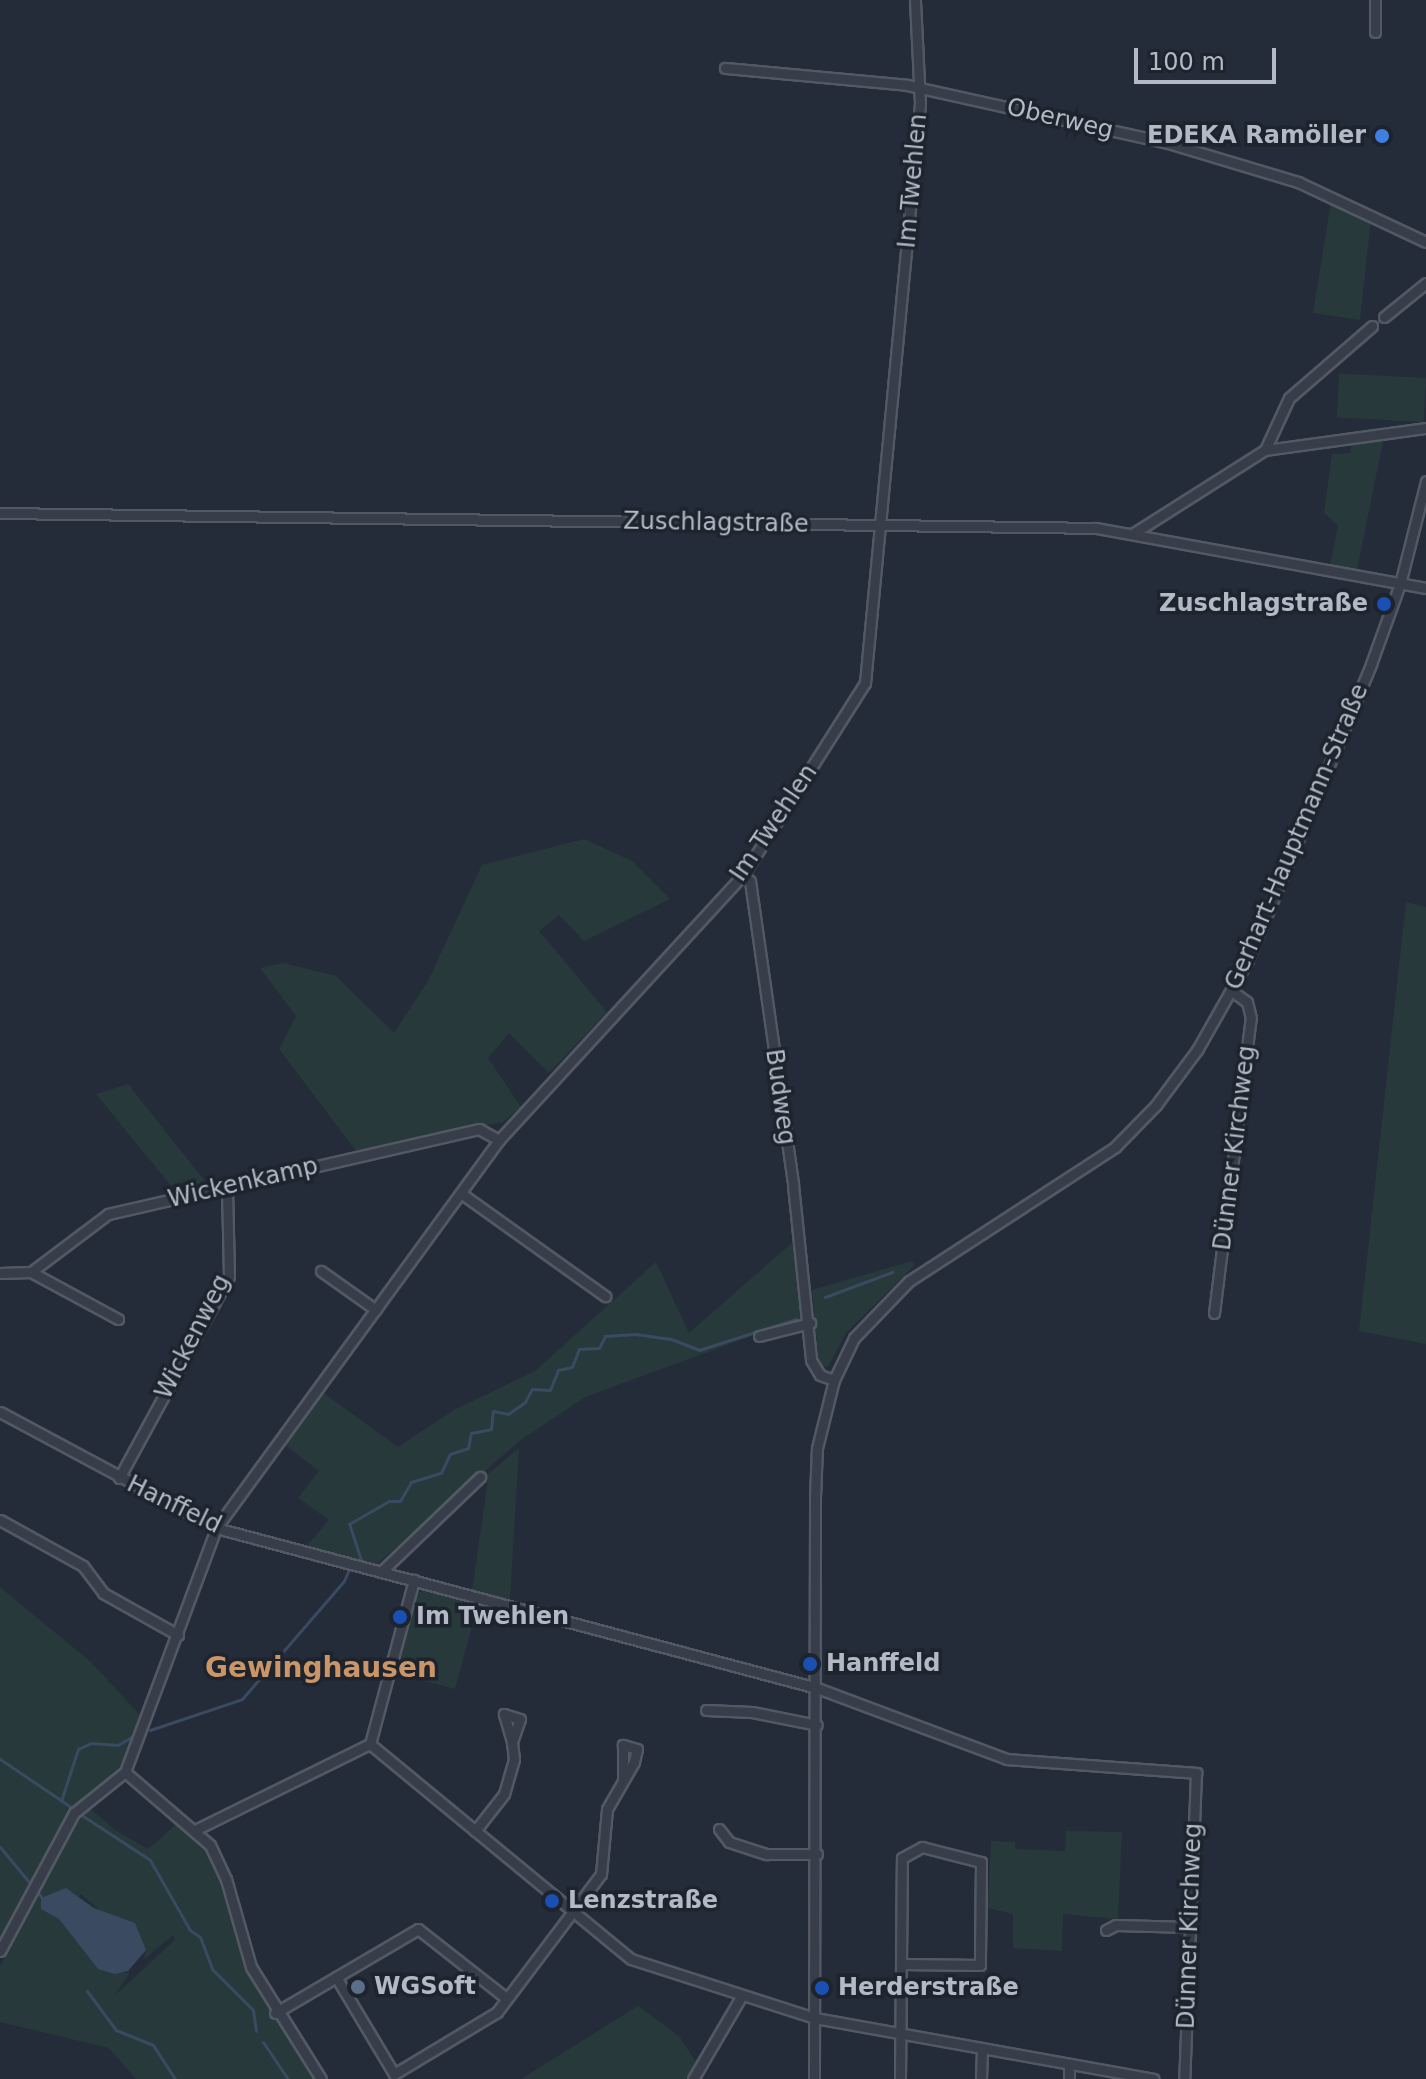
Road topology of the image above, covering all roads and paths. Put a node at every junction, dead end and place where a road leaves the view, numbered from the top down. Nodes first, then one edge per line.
1 (915, 0) edge
2 (1375, 0) edge
3 (1375, 32) dead end
4 (725, 68) dead end
5 (920, 87) junction
6 (1426, 242) edge
7 (1426, 283) edge
8 (1384, 317) dead end
9 (1372, 326) dead end
10 (1426, 428) edge
11 (1265, 450) junction
12 (1426, 481) edge
13 (0, 513) edge
14 (882, 525) junction
15 (1134, 533) junction
16 (1400, 584) junction
17 (1426, 588) edge
18 (743, 875) junction
19 (1232, 991) junction
20 (499, 1140) junction
21 (227, 1186) junction
22 (462, 1194) junction
23 (321, 1271) dead end
24 (31, 1272) junction
25 (0, 1273) edge
26 (605, 1296) dead end
27 (376, 1310) junction
28 (1214, 1313) dead end
29 (118, 1319) dead end
30 (810, 1323) junction
31 (759, 1336) dead end
32 (834, 1380) junction
33 (0, 1412) edge
34 (480, 1477) dead end
35 (119, 1478) junction
36 (0, 1520) edge
37 (216, 1528) junction
38 (382, 1571) junction
39 (414, 1580) junction
40 (178, 1635) junction
41 (817, 1688) junction
42 (706, 1710) dead end
43 (817, 1725) junction
44 (512, 1742) dead end
45 (370, 1744) junction
46 (125, 1772) junction
47 (1196, 1773) joint
48 (623, 1780) dead end
49 (197, 1829) junction
50 (719, 1829) dead end
51 (475, 1831) junction
52 (817, 1854) junction
53 (572, 1910) junction
54 (1190, 1927) junction
55 (1106, 1930) dead end
56 (0, 1951) edge
57 (903, 1964) junction
58 (336, 1977) junction
59 (742, 1995) junction
60 (506, 1998) junction
61 (275, 2013) junction
62 (815, 2018) junction
63 (901, 2035) junction
64 (982, 2048) junction
65 (1069, 2064) junction
66 (321, 2079) edge
67 (693, 2079) edge
68 (814, 2079) edge
69 (900, 2079) edge
70 (981, 2079) edge
71 (1069, 2079) edge
72 (1154, 2079) edge
73 (1184, 2079) edge

1 - 5 street, Im Twehlen
2 - 3 street
4 - 5 street, Oberweg
5 - 6 street, Oberweg
5 - 14 street, Im Twehlen
7 - 8 street
9 - 11 street
10 - 11 street
11 - 15 street
12 - 16 street, Gerhart-Hauptmann-Straße
13 - 14 street, Zuschlagstraße
14 - 15 street, Zuschlagstraße
14 - 18 street, Im Twehlen
15 - 16 street, Zuschlagstraße
16 - 17 street, Zuschlagstraße
16 - 19 street, Gerhart-Hauptmann-Straße
18 - 20 street, Im Twehlen
18 - 30 street, Budweg
19 - 28 street, Dünner Kirchweg
19 - 32 street, Gerhart-Hauptmann-Straße
20 - 21 street, Wickenkamp
20 - 22 street, Im Twehlen
21 - 24 street, Wickenkamp
21 - 35 street, Wickenweg
22 - 26 street
22 - 27 street, Im Twehlen
23 - 27 street
24 - 25 street
24 - 29 street
27 - 37 street, Im Twehlen
30 - 31 street
30 - 32 street, Budweg
32 - 41 street, Gerhart-Hauptmann-Straße
33 - 35 street, Hanffeld
34 - 38 street
35 - 37 street, Hanffeld
36 - 40 street
37 - 38 street, Hanffeld
37 - 40 street, Im Twehlen
38 - 39 street, Hanffeld
39 - 41 street, Hanffeld
39 - 45 street
40 - 46 street, Im Twehlen
41 - 43 street, Gerhart-Hauptmann-Straße
41 - 47 street, Hanffeld
42 - 43 street
43 - 52 street, Gerhart-Hauptmann-Straße
44 - 51 street
45 - 49 street
45 - 51 street
46 - 49 street
46 - 56 street
47 - 54 street, Dünner Kirchweg
48 - 53 street
49 - 61 street
50 - 52 street
51 - 53 street
52 - 62 street, Gerhart-Hauptmann-Straße
53 - 59 street
53 - 60 street
54 - 55 street
54 - 73 street, Dünner Kirchweg
57 - 57 street
57 - 63 street
58 - 60 street
58 - 60 street
58 - 61 street
59 - 62 street
59 - 67 street
61 - 66 street
62 - 63 street
62 - 68 street, Gerhart-Hauptmann-Straße
63 - 64 street
63 - 69 street
64 - 65 street
64 - 70 street
65 - 71 street
65 - 72 street

